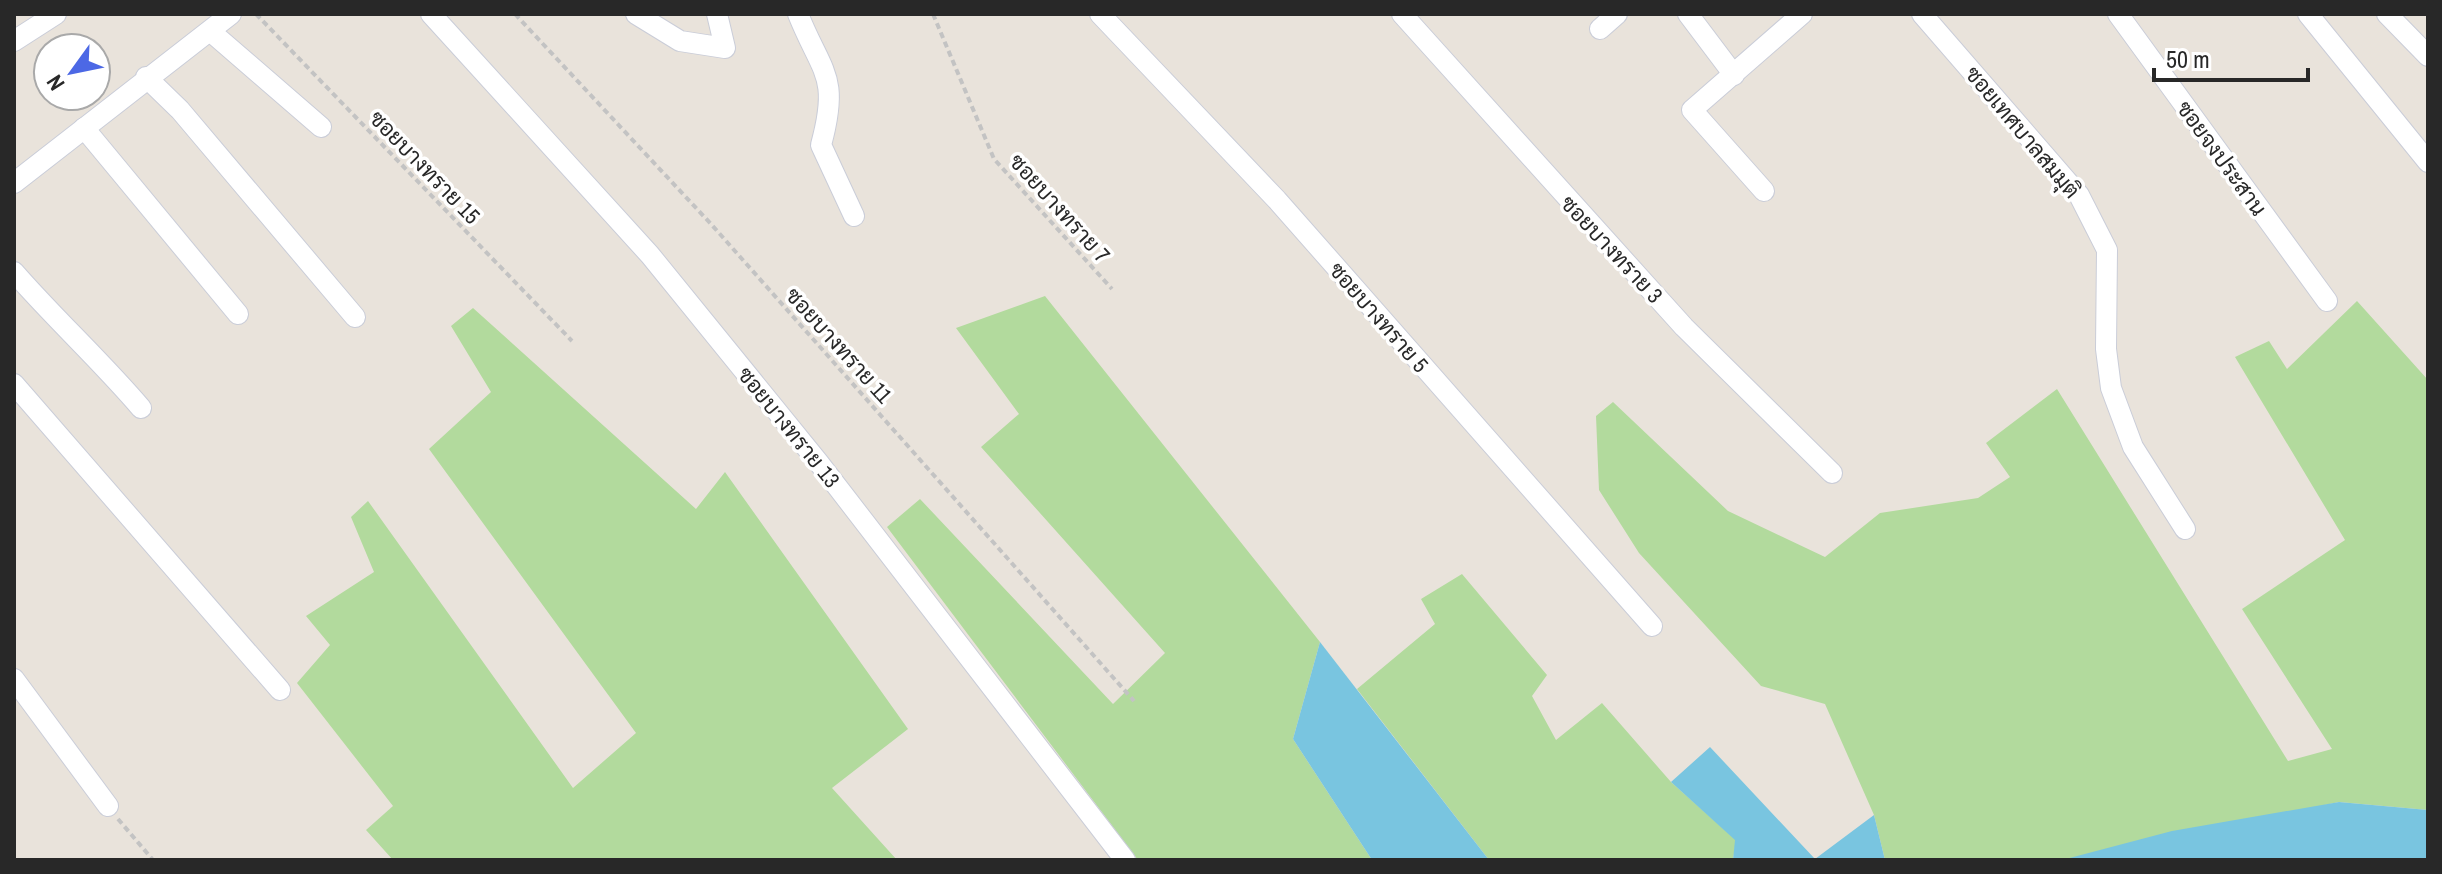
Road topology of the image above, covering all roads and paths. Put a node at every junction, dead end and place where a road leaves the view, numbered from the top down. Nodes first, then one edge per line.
1 (56, 14) edge
2 (231, 14) edge
3 (256, 14) edge
4 (431, 14) edge
5 (515, 14) edge
6 (636, 14) edge
7 (717, 14) edge
8 (798, 14) edge
9 (933, 14) edge
10 (1100, 14) edge
11 (1402, 14) edge
12 (1617, 14) edge
13 (1688, 14) edge
14 (1802, 14) edge
15 (1922, 14) edge
16 (2118, 14) edge
17 (2308, 14) edge
18 (2387, 14) edge
19 (1600, 29) dead end
20 (210, 31) junction
21 (14, 41) edge
22 (2428, 56) edge
23 (1734, 75) junction
24 (146, 77) junction
25 (321, 127) dead end
26 (84, 128) junction
27 (2428, 162) edge
28 (14, 183) edge
29 (1764, 191) dead end
30 (854, 216) dead end
31 (14, 272) edge
32 (1112, 289) dead end
33 (2327, 301) dead end
34 (238, 314) dead end
35 (355, 317) dead end
36 (572, 341) dead end
37 (14, 384) edge
38 (141, 408) dead end
39 (1832, 473) dead end
40 (2185, 529) dead end
41 (1652, 626) dead end
42 (14, 679) edge
43 (280, 690) dead end
44 (1134, 701) dead end
45 (108, 806) joint
46 (153, 860) edge
47 (1125, 860) edge

1 - 21 street
2 - 20 street
3 - 36 path, ซอยบางทราย 15
4 - 47 street, ซอยบางทราย 13
5 - 44 path, ซอยบางทราย 11
6 - 7 street
8 - 30 street
9 - 32 path, ซอยบางทราย 7
10 - 41 street, ซอยบางทราย 5
11 - 39 street, ซอยบางทราย 3
12 - 19 street
13 - 23 street
14 - 23 street
15 - 40 street, ซอยเทศบาลสมมุติ
16 - 33 street, ซอยจงประสาน
17 - 27 street
18 - 22 street
20 - 24 street
20 - 25 street
23 - 29 street
24 - 26 street
24 - 35 street
26 - 28 street
26 - 34 street
31 - 38 street
37 - 43 street
42 - 45 street
45 - 46 path

